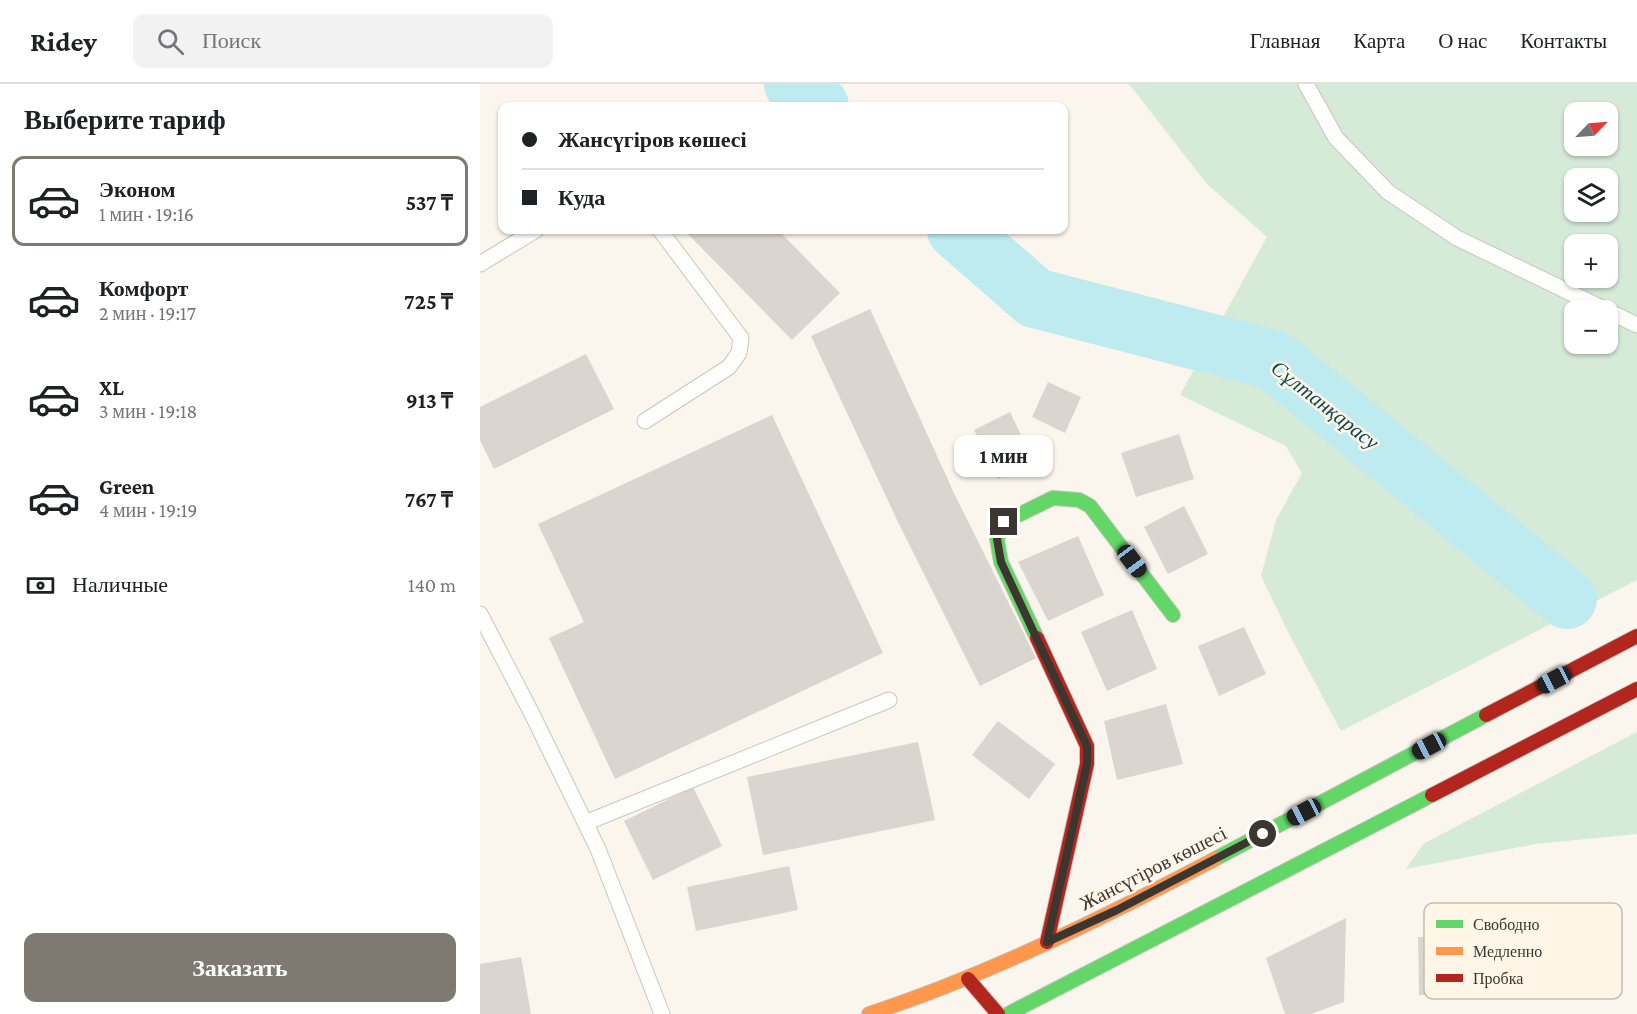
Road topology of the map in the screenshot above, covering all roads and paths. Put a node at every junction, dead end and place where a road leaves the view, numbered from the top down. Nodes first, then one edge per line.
1 (1306, 84) edge
2 (529, 234) edge
3 (663, 234) edge
4 (480, 264) edge
5 (1584, 300) edge
6 (1618, 316) edge
7 (1637, 325) edge
8 (645, 421) dead end
9 (480, 614) edge
10 (1173, 615) dead end
11 (1637, 636) edge
12 (1637, 689) edge
13 (889, 700) dead end
14 (585, 823) junction
15 (1047, 942) junction
16 (968, 979) junction
17 (662, 1014) edge
18 (869, 1014) edge
19 (998, 1014) edge
20 (1008, 1014) edge

1 - 5 lane
2 - 4 lane
3 - 8 lane
6 - 7 lane
9 - 14 lane
10 - 15 main road
11 - 15 main road, Жансүгіров көшесі
12 - 20 main road
13 - 14 lane
14 - 17 lane
15 - 16 main road, Жансүгіров көшесі
16 - 18 main road, Жансүгіров көшесі
16 - 19 main road

